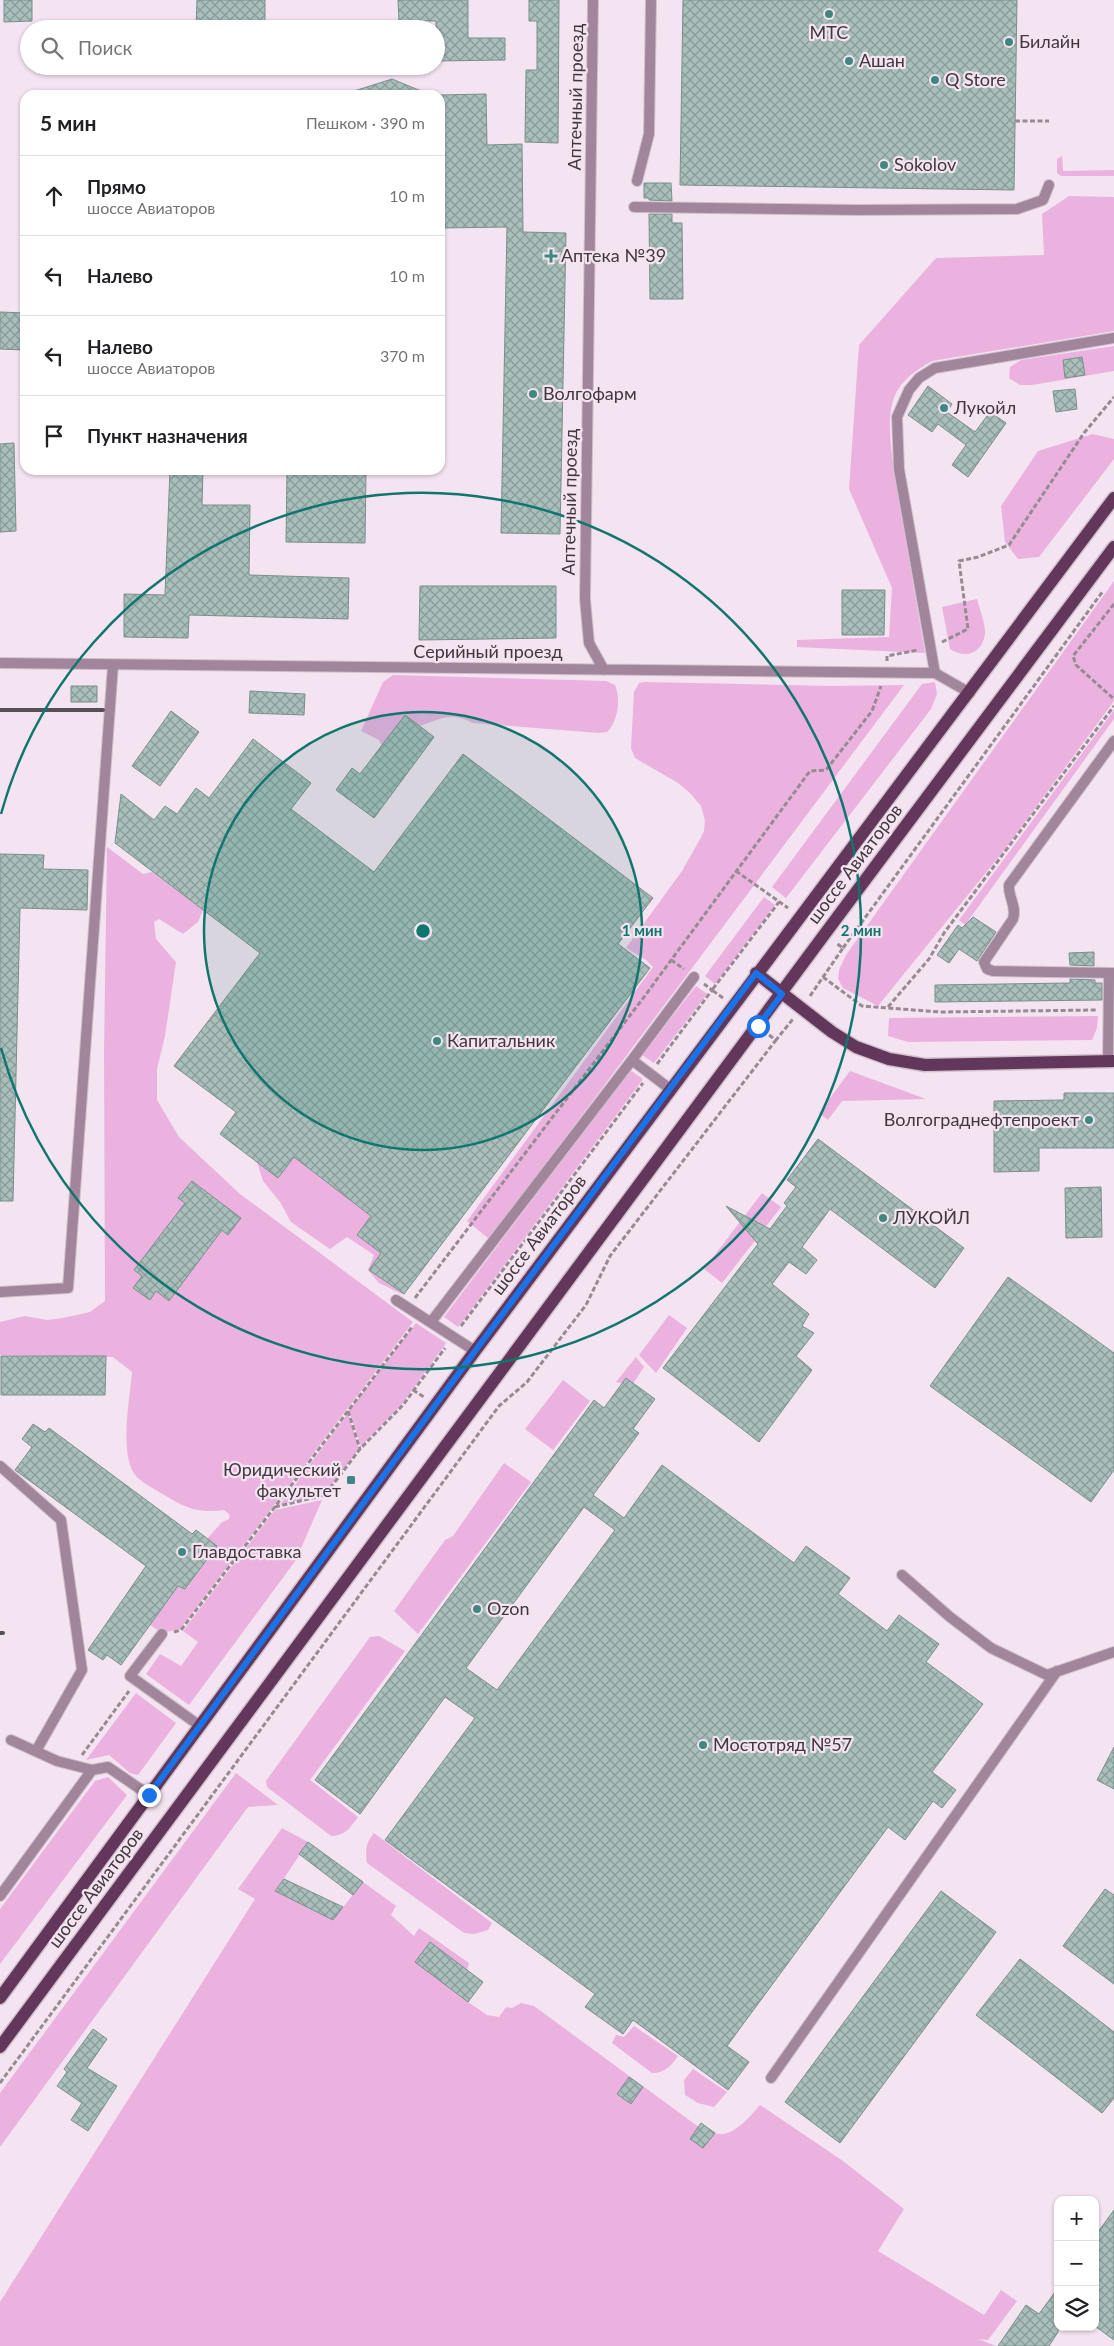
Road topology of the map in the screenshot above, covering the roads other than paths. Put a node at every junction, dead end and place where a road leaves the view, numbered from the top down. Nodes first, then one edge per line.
1 (593, 0) edge
2 (651, 0) edge
3 (636, 181) dead end
4 (1049, 185) dead end
5 (634, 207) dead end
6 (1114, 338) edge
7 (1114, 498) edge
8 (1114, 547) edge
9 (0, 663) edge
10 (113, 666) junction
11 (604, 670) junction
12 (936, 673) junction
13 (970, 693) junction
14 (1114, 741) edge
15 (756, 973) junction
16 (1112, 973) edge
17 (694, 977) dead end
18 (782, 994) junction
19 (632, 1060) junction
20 (1111, 1061) edge
21 (670, 1089) junction
22 (0, 1292) edge
23 (396, 1300) dead end
24 (433, 1318) junction
25 (475, 1351) junction
26 (0, 1466) edge
27 (902, 1575) dead end
28 (162, 1634) road end
29 (1114, 1652) edge
30 (1057, 1671) junction
31 (200, 1726) junction
32 (11, 1740) dead end
33 (36, 1751) junction
34 (92, 1770) junction
35 (149, 1795) junction
36 (0, 1896) edge
37 (0, 1998) edge
38 (0, 2047) edge
39 (771, 2078) dead end

1 - 11 street, Аптечный проезд
2 - 3 street
4 - 5 street
6 - 12 street
7 - 13 main road, шоссе Авиаторов
8 - 18 main road, шоссе Авиаторов
9 - 10 street, Серийный проезд
10 - 11 street, Серийный проезд
10 - 22 street
11 - 12 street, Серийный проезд
12 - 13 street
13 - 15 main road, шоссе Авиаторов
14 - 16 street
15 - 18 main road
15 - 21 main road, шоссе Авиаторов
16 - 20 street
17 - 19 street
18 - 20 main road
18 - 38 main road, шоссе Авиаторов
19 - 21 street
19 - 24 street
21 - 25 main road, шоссе Авиаторов
23 - 24 street
24 - 25 street
25 - 31 main road, шоссе Авиаторов
26 - 33 street
27 - 30 street
28 - 31 street
29 - 30 street
30 - 39 street
31 - 35 main road, шоссе Авиаторов
32 - 33 street
33 - 34 street
34 - 35 street
34 - 36 street
35 - 37 main road, шоссе Авиаторов

